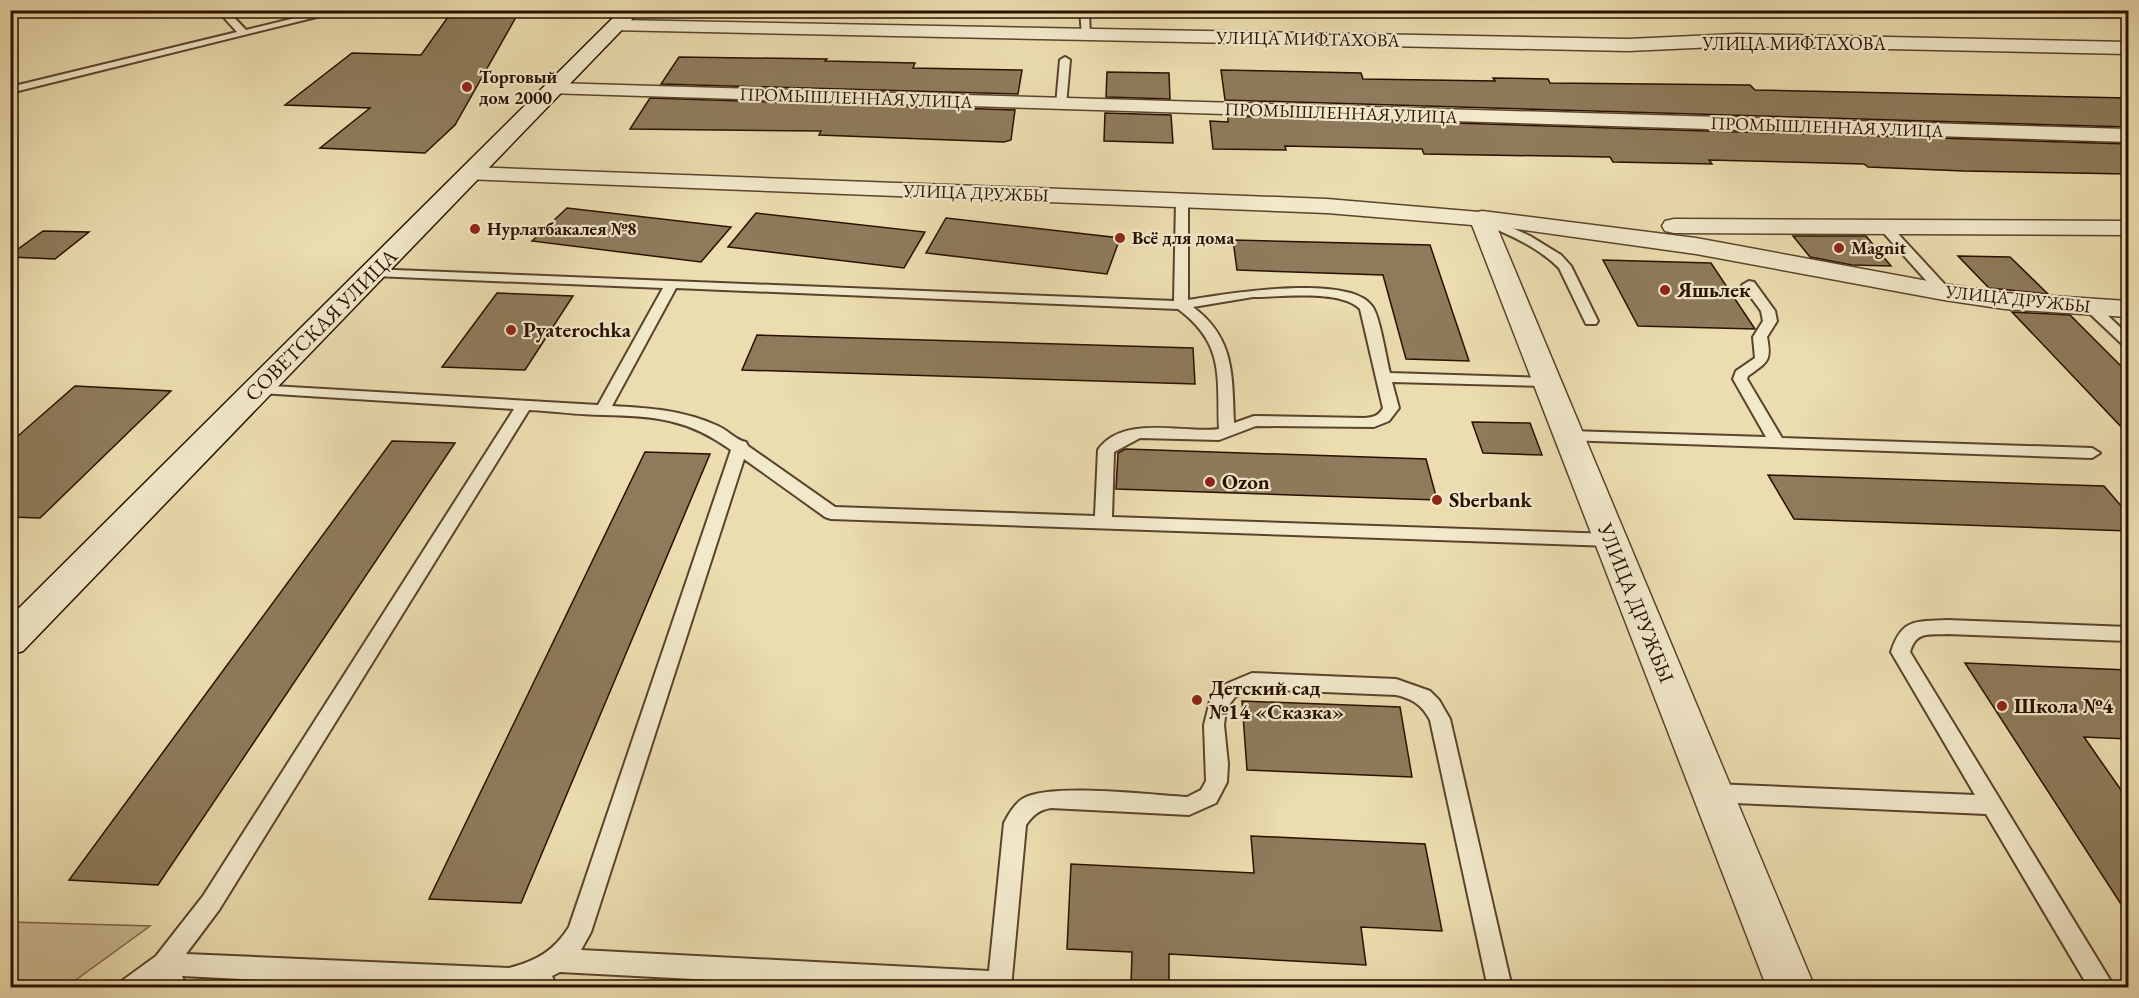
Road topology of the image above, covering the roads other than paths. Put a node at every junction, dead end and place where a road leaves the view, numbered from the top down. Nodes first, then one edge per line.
1 (221, 10) edge
2 (341, 10) edge
3 (1084, 10) edge
4 (625, 18) edge
5 (244, 34) junction
6 (1087, 35) junction
7 (2128, 48) edge
8 (1065, 60) dead end
9 (554, 89) junction
10 (10, 90) edge
11 (1061, 105) junction
12 (2128, 136) edge
13 (471, 174) junction
14 (1182, 201) junction
15 (1482, 218) junction
16 (1553, 225) junction
17 (1885, 227) junction
18 (2128, 228) edge
19 (374, 272) junction
20 (1749, 285) dead end
21 (671, 286) junction
22 (1944, 292) junction
23 (1181, 305) junction
24 (2092, 308) junction
25 (2128, 309) edge
26 (1591, 321) dead end
27 (2128, 342) edge
28 (1384, 377) junction
29 (1548, 382) junction
30 (260, 388) junction
31 (524, 405) junction
32 (602, 411) junction
33 (1227, 432) junction
34 (1569, 436) junction
35 (1777, 443) junction
36 (740, 446) junction
37 (2092, 453) dead end
38 (1103, 523) junction
39 (1611, 540) junction
40 (2128, 634) edge
41 (10, 641) edge
42 (1713, 793) junction
43 (1992, 805) junction
44 (164, 964) junction
45 (548, 973) edge
46 (999, 985) edge
47 (131, 987) edge
48 (175, 987) edge
49 (1500, 987) edge
50 (1791, 987) edge
51 (2103, 987) edge

1 - 5 lane
2 - 5 lane
3 - 6 lane
4 - 6 street, УЛИЦА МИФТАХОВА
4 - 9 street, СОВЕТСКАЯ УЛИЦА
5 - 10 lane
6 - 7 street, УЛИЦА МИФТАХОВА
8 - 11 lane
9 - 11 street, ПРОМЫШЛЕННАЯ УЛИЦА
9 - 13 street, СОВЕТСКАЯ УЛИЦА
11 - 12 street, ПРОМЫШЛЕННАЯ УЛИЦА
13 - 14 street, УЛИЦА ДРУЖБЫ
13 - 19 street, СОВЕТСКАЯ УЛИЦА
14 - 15 street, УЛИЦА ДРУЖБЫ
14 - 23 lane
15 - 16 street, УЛИЦА ДРУЖБЫ
15 - 26 lane
15 - 29 street, УЛИЦА ДРУЖБЫ
16 - 17 street, УЛИЦА ДРУЖБЫ
16 - 22 street, УЛИЦА ДРУЖБЫ
17 - 18 street, УЛИЦА ДРУЖБЫ
17 - 22 lane
19 - 21 lane
19 - 30 street, СОВЕТСКАЯ УЛИЦА
20 - 35 lane
21 - 23 lane
21 - 32 lane
22 - 24 street, УЛИЦА ДРУЖБЫ
23 - 28 lane
23 - 33 lane
24 - 25 street, УЛИЦА ДРУЖБЫ
24 - 27 lane
28 - 29 lane
28 - 33 lane
29 - 34 street, УЛИЦА ДРУЖБЫ
30 - 31 lane
30 - 41 street, СОВЕТСКАЯ УЛИЦА
31 - 32 lane
31 - 44 lane
32 - 36 lane
33 - 38 lane
34 - 35 lane
34 - 39 street, УЛИЦА ДРУЖБЫ
35 - 37 lane
36 - 38 lane
36 - 45 lane
38 - 39 lane
39 - 42 street, УЛИЦА ДРУЖБЫ
40 - 43 lane
42 - 43 lane
42 - 50 street, УЛИЦА ДРУЖБЫ
43 - 51 lane
44 - 45 lane
44 - 47 lane
44 - 48 lane
45 - 46 lane
46 - 49 lane

